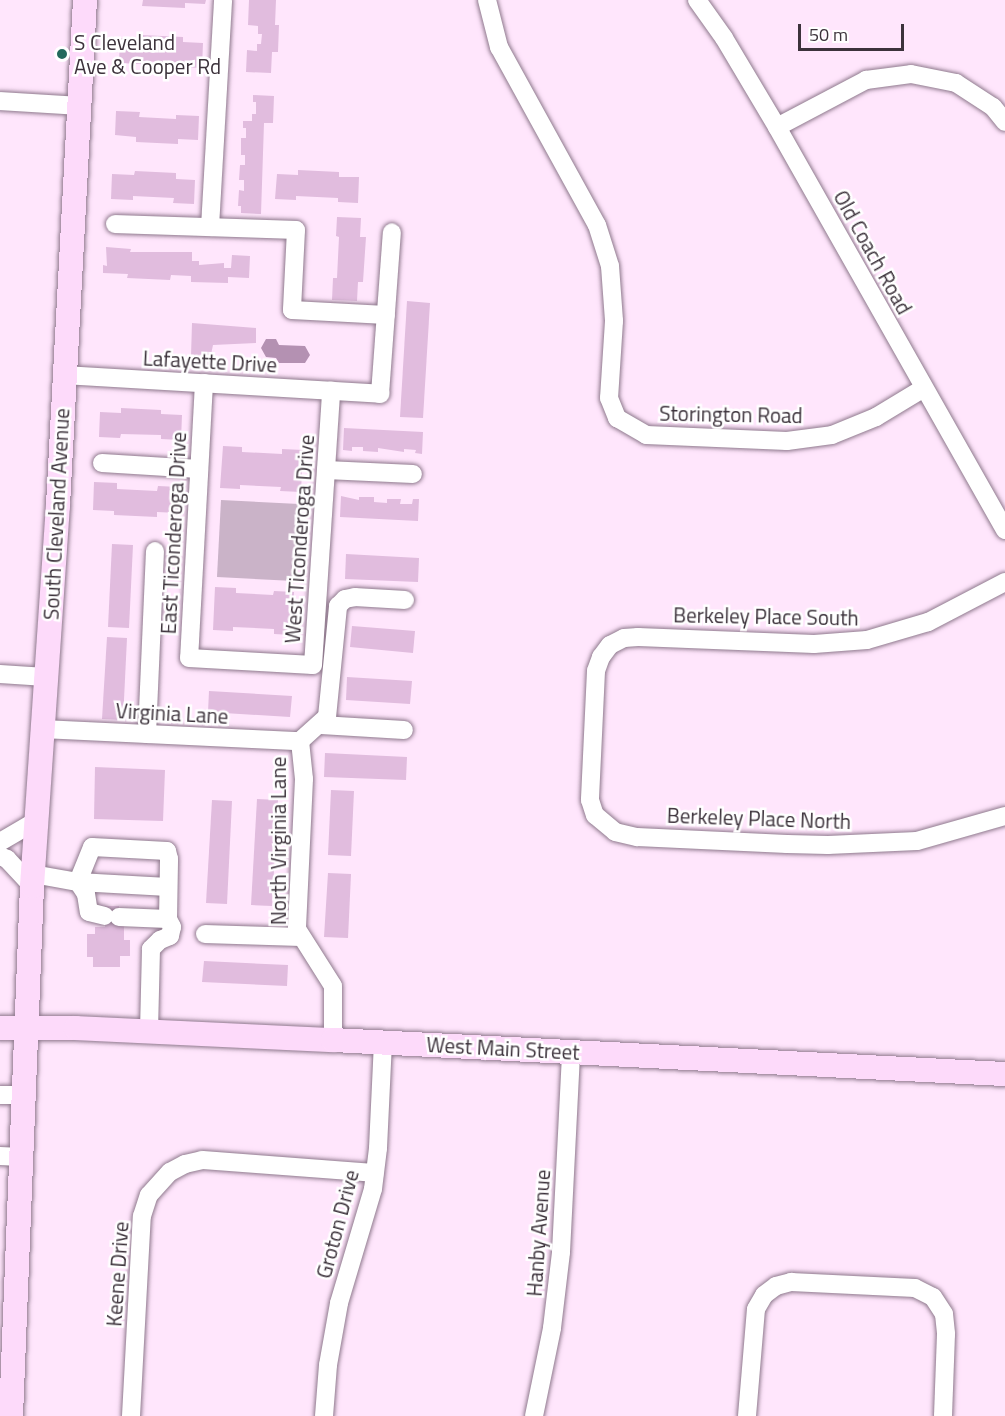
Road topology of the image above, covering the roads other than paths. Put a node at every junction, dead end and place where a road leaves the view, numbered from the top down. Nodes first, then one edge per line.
1 (85, 0) edge
2 (223, 0) edge
3 (487, 0) edge
4 (696, 0) edge
5 (0, 101) edge
6 (80, 106) junction
7 (1005, 122) edge
8 (777, 127) junction
9 (115, 224) dead end
10 (210, 227) junction
11 (392, 232) dead end
12 (386, 315) junction
13 (64, 375) junction
14 (204, 383) junction
15 (924, 388) junction
16 (331, 391) junction
17 (102, 463) dead end
18 (199, 469) junction
19 (326, 470) junction
20 (413, 474) dead end
21 (1005, 530) edge
22 (155, 551) dead end
23 (1005, 582) edge
24 (405, 600) dead end
25 (252, 661) joint
26 (0, 674) edge
27 (46, 677) junction
28 (321, 725) junction
29 (42, 729) junction
30 (404, 730) dead end
31 (147, 734) junction
32 (592, 735) joint
33 (300, 741) junction
34 (1005, 816) edge
35 (36, 821) junction
36 (0, 842) edge
37 (0, 856) edge
38 (32, 880) junction
39 (78, 882) junction
40 (168, 887) junction
41 (168, 919) junction
42 (205, 934) dead end
43 (300, 937) junction
44 (0, 1028) edge
45 (27, 1028) junction
46 (149, 1032) junction
47 (333, 1040) junction
48 (384, 1042) junction
49 (571, 1052) junction
50 (1005, 1074) edge
51 (0, 1095) edge
52 (24, 1095) junction
53 (11, 1156) edge
54 (375, 1173) junction
55 (11, 1416) edge
56 (131, 1416) edge
57 (324, 1416) edge
58 (534, 1416) edge
59 (747, 1416) edge
60 (943, 1416) edge

1 - 6 main road, South Cleveland Avenue
2 - 10 street
3 - 15 street, Storington Road
4 - 8 street, Old Coach Road
5 - 6 street
6 - 13 main road, South Cleveland Avenue
7 - 8 street
8 - 15 street, Old Coach Road
9 - 10 street
10 - 12 street
11 - 12 street
12 - 16 street, Lafayette Drive
13 - 14 street, Lafayette Drive
13 - 27 main road, South Cleveland Avenue
14 - 16 street, Lafayette Drive
14 - 18 street, East Ticonderoga Drive
15 - 21 street, Old Coach Road
16 - 19 street, West Ticonderoga Drive
17 - 18 street
18 - 25 street, East Ticonderoga Drive
19 - 20 street
19 - 25 street, West Ticonderoga Drive
22 - 31 street
23 - 32 street, Berkeley Place South
24 - 28 street
26 - 27 street
27 - 29 main road, South Cleveland Avenue
28 - 30 street
28 - 33 street
29 - 31 street, Virginia Lane
29 - 35 main road, South Cleveland Avenue
31 - 33 street, Virginia Lane
32 - 34 street, Berkeley Place North
33 - 43 street, North Virginia Lane
35 - 36 street
35 - 38 main road, South Cleveland Avenue
37 - 38 street
38 - 39 street
38 - 45 main road, South Cleveland Avenue
39 - 40 street
39 - 40 street
39 - 41 street
40 - 41 street
41 - 46 street
42 - 43 street
43 - 47 street, North Virginia Lane
44 - 45 main road, West Main Street
45 - 46 main road, West Main Street
45 - 52 main road, South Cleveland Avenue
46 - 47 main road, West Main Street
47 - 48 main road, West Main Street
48 - 49 main road, West Main Street
48 - 54 street, Groton Drive
49 - 50 main road, West Main Street
49 - 58 street, Hanby Avenue
51 - 52 street
52 - 53 main road, South Cleveland Avenue
53 - 55 main road, South Cleveland Avenue
54 - 56 street, Keene Drive
54 - 57 street, Groton Drive
59 - 60 street

